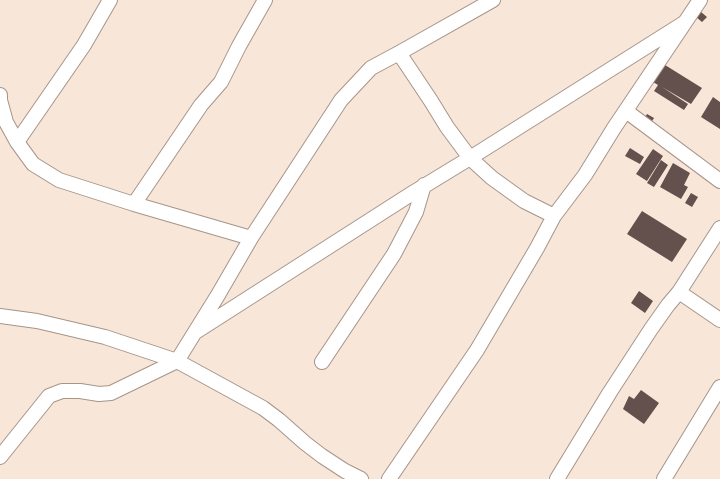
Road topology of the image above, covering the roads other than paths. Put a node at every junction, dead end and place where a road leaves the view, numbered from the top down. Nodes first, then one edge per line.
1 (110, 0) edge
2 (264, 0) edge
3 (493, 0) edge
4 (710, 0) edge
5 (698, 4) edge
6 (684, 23) junction
7 (399, 53) junction
8 (0, 95) edge
9 (626, 111) junction
10 (17, 142) junction
11 (470, 158) junction
12 (720, 181) edge
13 (424, 186) junction
14 (134, 204) junction
15 (554, 216) junction
16 (720, 228) edge
17 (251, 238) junction
18 (679, 292) junction
19 (0, 316) edge
20 (720, 320) edge
21 (194, 334) junction
22 (177, 361) junction
23 (322, 362) dead end
24 (720, 387) edge
25 (0, 457) edge
26 (361, 479) edge
27 (389, 479) edge
28 (557, 479) edge
29 (664, 479) edge

1 - 10 street
2 - 14 street
3 - 7 street
4 - 5 street
5 - 6 street
6 - 9 street
6 - 11 street
7 - 11 street
7 - 17 street
8 - 10 street
9 - 12 street
9 - 15 street
10 - 14 street
11 - 13 street
11 - 15 street
13 - 21 street
13 - 23 street
14 - 17 street
15 - 27 street
16 - 18 street
17 - 21 street
18 - 20 street
18 - 28 street
19 - 22 street
21 - 22 street
22 - 25 street
22 - 26 street
24 - 29 street

